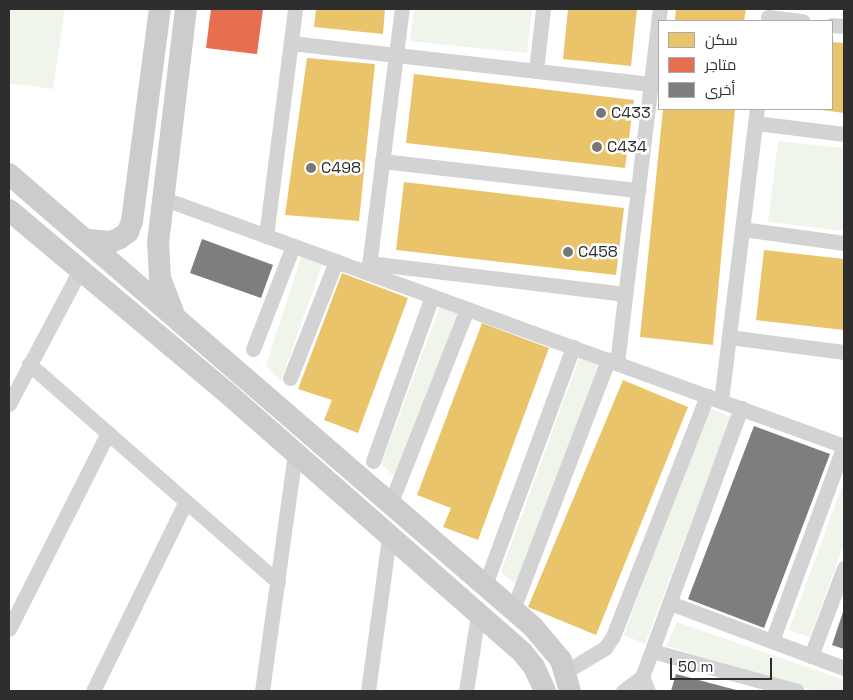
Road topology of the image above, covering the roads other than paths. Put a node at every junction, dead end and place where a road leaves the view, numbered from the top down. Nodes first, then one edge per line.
1 (160, 9) edge
2 (186, 9) edge
3 (295, 9) edge
4 (402, 9) edge
5 (543, 9) edge
6 (769, 16) edge
7 (796, 20) edge
8 (658, 39) edge
9 (291, 43) junction
10 (396, 55) junction
11 (536, 71) junction
12 (651, 84) junction
13 (756, 116) edge
14 (844, 134) edge
15 (382, 160) junction
16 (9, 174) edge
17 (638, 190) junction
18 (162, 198) junction
19 (9, 210) edge
20 (742, 230) junction
21 (266, 236) junction
22 (88, 240) junction
23 (844, 243) edge
24 (293, 246) junction
25 (336, 261) junction
26 (81, 268) junction
27 (369, 268) junction
28 (625, 294) junction
29 (432, 296) junction
30 (467, 309) junction
31 (180, 321) junction
32 (729, 337) junction
33 (573, 347) junction
34 (253, 348) dead end
35 (844, 352) edge
36 (612, 361) junction
37 (29, 364) junction
38 (241, 373) junction
39 (290, 378) dead end
40 (226, 392) junction
41 (714, 398) junction
42 (9, 404) edge
43 (741, 408) junction
44 (108, 433) junction
45 (844, 446) edge
46 (295, 454) junction
47 (373, 461) dead end
48 (391, 502) junction
49 (185, 503) junction
50 (389, 536) junction
51 (844, 568) edge
52 (278, 582) junction
53 (485, 585) junction
54 (670, 604) junction
55 (512, 609) junction
56 (13, 612) edge
57 (478, 614) junction
58 (9, 629) edge
59 (772, 641) junction
60 (652, 651) junction
61 (811, 656) junction
62 (844, 668) edge
63 (567, 682) edge
64 (645, 684) edge
65 (94, 691) edge
66 (262, 691) edge
67 (368, 691) edge
68 (466, 691) edge
69 (545, 691) edge
70 (623, 691) edge
71 (797, 691) edge

1 - 22 main road
2 - 18 main road
3 - 9 street
4 - 10 street
5 - 11 street
6 - 7 street
8 - 12 street
9 - 10 street
9 - 21 street
10 - 11 street
10 - 15 street
11 - 12 street
12 - 17 street
13 - 14 street
13 - 20 street
15 - 17 street
15 - 27 street
16 - 22 main road
17 - 28 street
18 - 21 street
18 - 31 main road
19 - 26 main road
20 - 23 street
20 - 32 street
21 - 24 street
22 - 31 main road
24 - 25 street
24 - 34 street
25 - 27 street
25 - 39 street
26 - 37 street
26 - 40 main road
27 - 28 street
27 - 29 street
28 - 36 street
29 - 30 street
29 - 47 street
30 - 33 street
30 - 48 street
31 - 38 main road
32 - 35 street
32 - 41 street
33 - 36 street
33 - 53 street
36 - 41 street
36 - 55 street
37 - 42 street
37 - 44 street
38 - 40 main road
38 - 48 main road
40 - 46 main road
41 - 43 street
41 - 63 street
43 - 45 street
43 - 54 street
44 - 49 street
44 - 56 street
45 - 59 street
46 - 50 main road
46 - 52 street
48 - 53 main road
49 - 52 street
49 - 65 street
50 - 57 main road
50 - 67 street
51 - 61 street
52 - 66 street
53 - 55 main road
54 - 59 street
54 - 60 street
55 - 63 main road
56 - 58 street
57 - 68 street
57 - 69 main road
59 - 61 street
60 - 64 street
60 - 71 street
61 - 62 street
64 - 70 street

